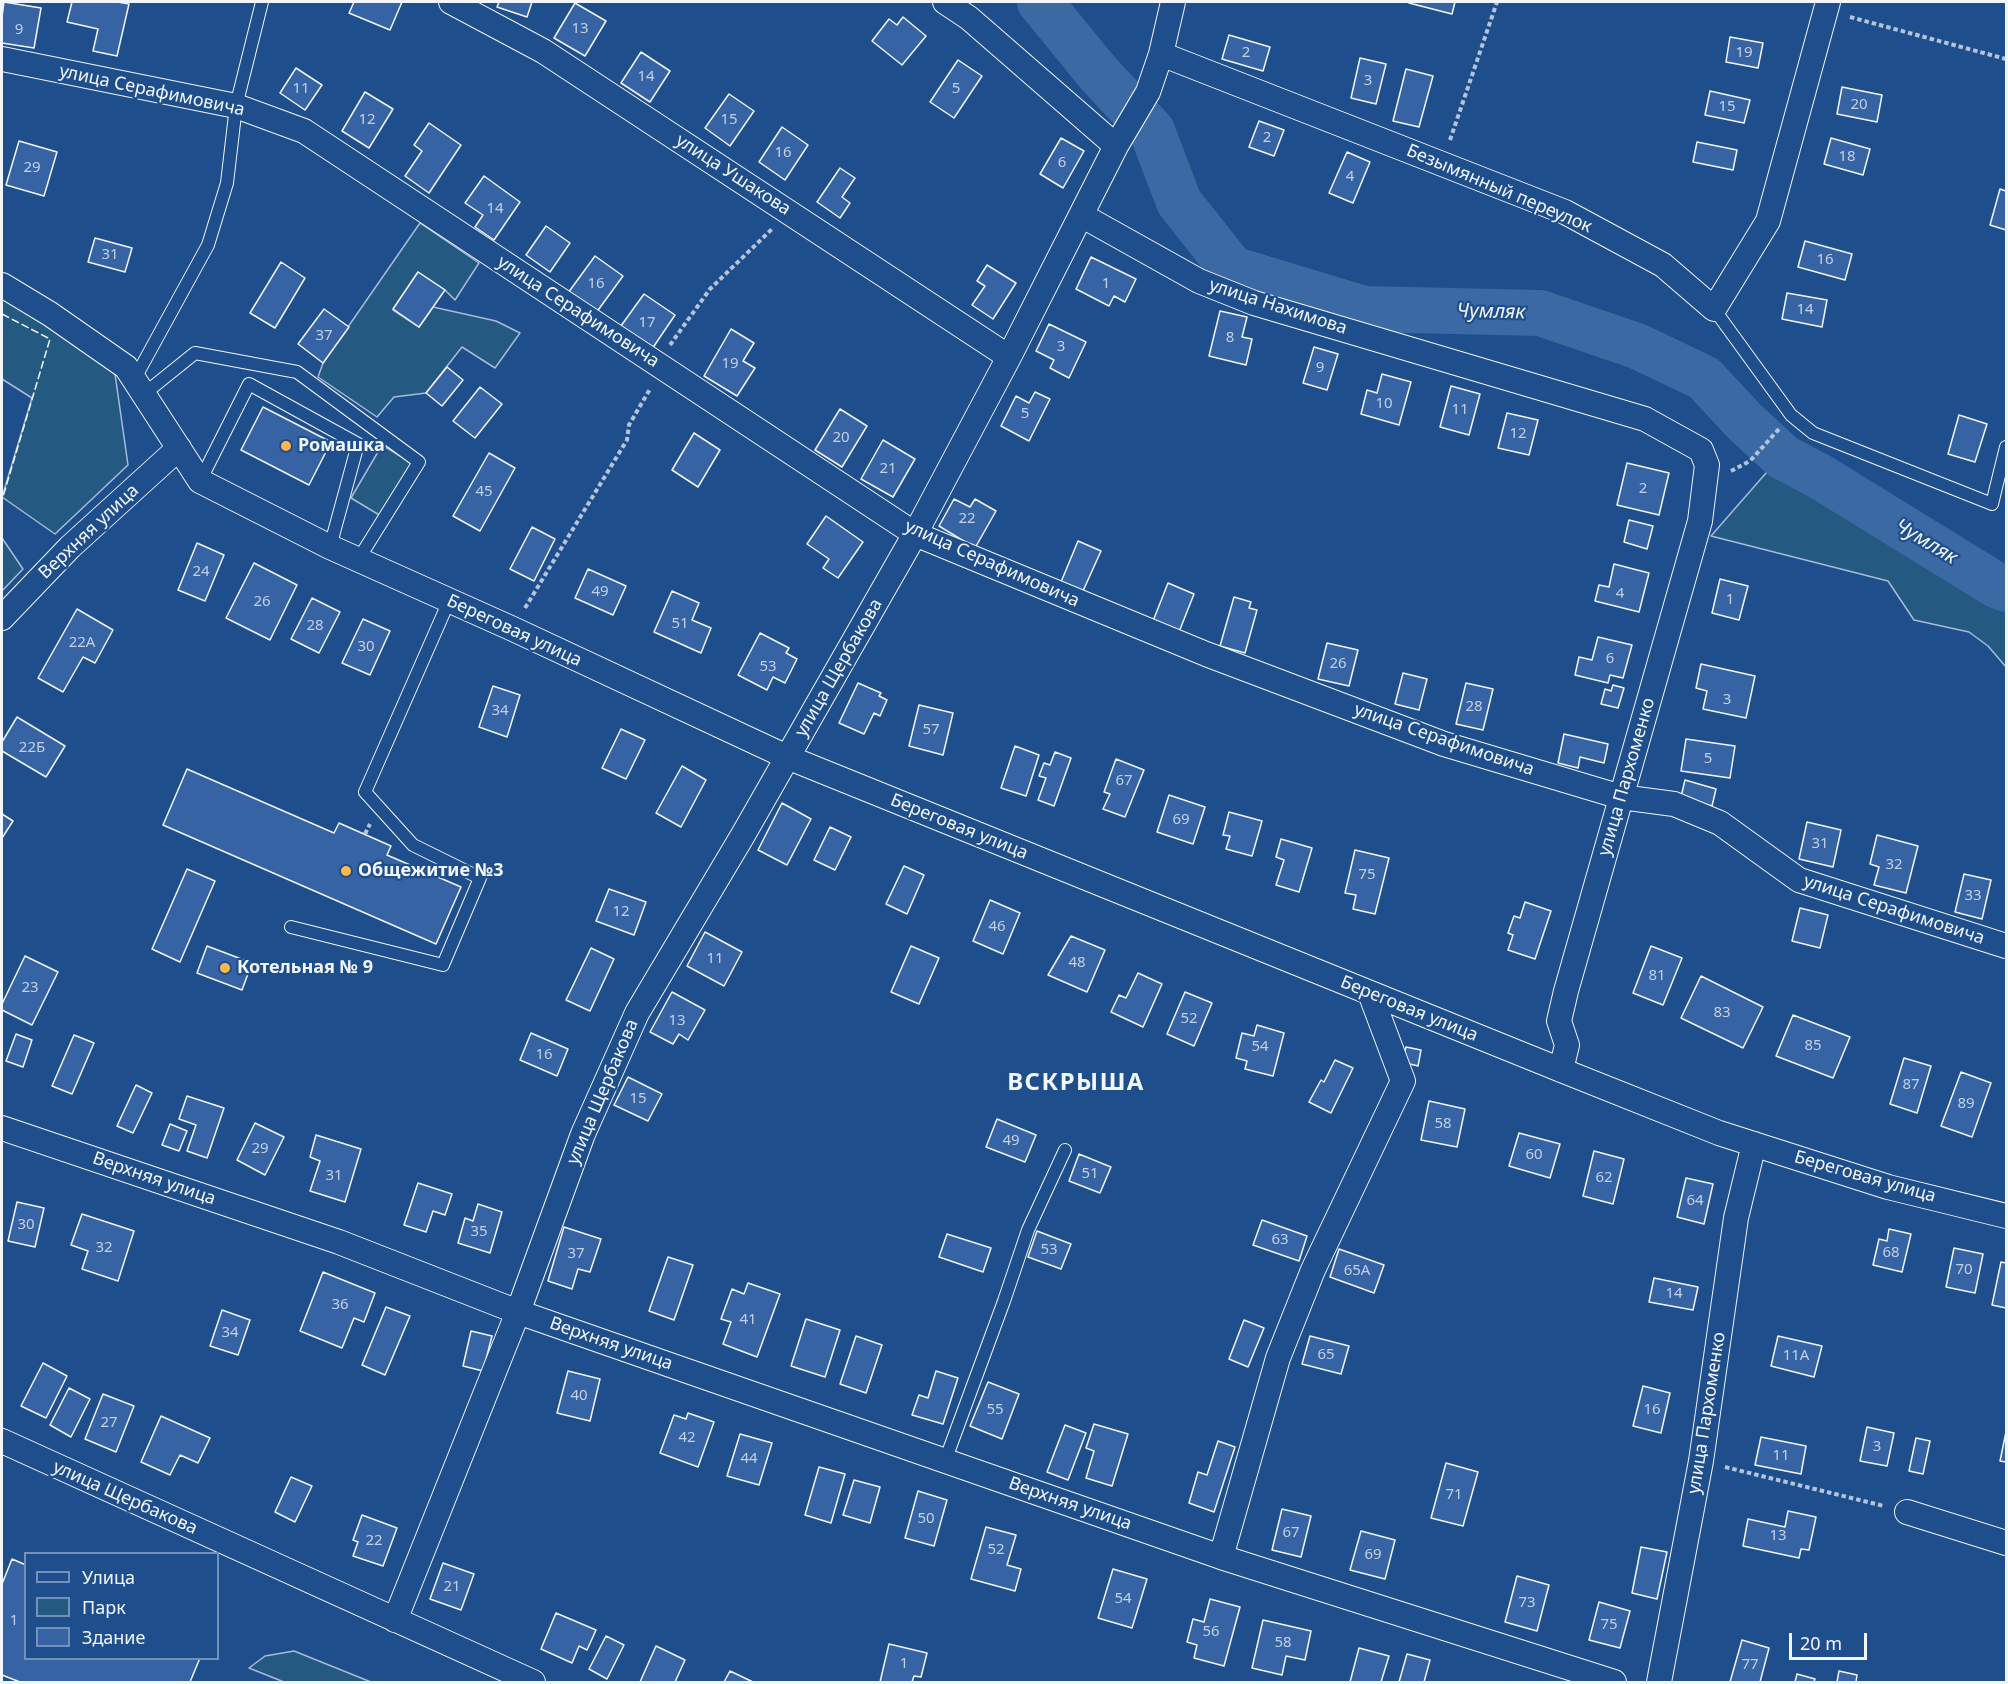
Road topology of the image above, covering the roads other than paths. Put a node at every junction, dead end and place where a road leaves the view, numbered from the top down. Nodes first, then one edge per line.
1 (262, 2) edge
2 (451, 2) edge
3 (945, 2) edge
4 (1173, 2) edge
5 (1827, 6) edge
6 (1161, 54) junction
7 (2, 59) edge
8 (236, 106) junction
9 (1116, 146) junction
10 (1081, 214) junction
11 (2, 285) edge
12 (1714, 309) junction
13 (1009, 357) junction
14 (139, 387) junction
15 (2007, 447) edge
16 (179, 448) junction
17 (200, 481) junction
18 (1704, 484) joint
19 (915, 534) junction
20 (330, 547) junction
21 (358, 560) junction
22 (449, 601) junction
23 (2, 618) edge
24 (787, 757) junction
25 (1621, 797) junction
26 (291, 927) dead end
27 (2007, 946) edge
28 (1370, 993) junction
29 (1560, 1070) junction
30 (2, 1128) edge
31 (1754, 1144) junction
32 (1065, 1150) dead end
33 (2007, 1216) edge
34 (518, 1312) junction
35 (2, 1442) edge
36 (945, 1461) junction
37 (1907, 1512) road end
38 (2007, 1543) edge
39 (1221, 1557) junction
40 (394, 1620) junction
41 (533, 1683) edge
42 (1614, 1683) edge
43 (1659, 1683) edge

1 - 8 lane
2 - 13 street, улица Ушакова
3 - 9 street
4 - 6 street
5 - 12 street
6 - 9 street
6 - 12 street, Безымянный переулок
7 - 8 street, улица Серафимовича
8 - 14 lane
8 - 19 street, улица Серафимовича
9 - 10 street
10 - 13 street, улица Щербакова
10 - 18 street, улица Нахимова
11 - 14 street
12 - 15 lane
13 - 19 street, улица Щербакова
14 - 16 street
14 - 21 lane
16 - 17 street
16 - 23 street, Верхняя улица
17 - 20 street, Береговая улица
17 - 20 lane
18 - 25 street, улица Пархоменко
19 - 24 street, улица Щербакова
19 - 25 street, улица Серафимовича
20 - 21 street, Береговая улица
21 - 22 street, Береговая улица
22 - 24 street, Береговая улица
22 - 26 lane
24 - 28 street, Береговая улица
24 - 34 street, улица Щербакова
25 - 27 street, улица Серафимовича
25 - 29 street, улица Пархоменко
28 - 29 street, Береговая улица
28 - 39 street
29 - 31 street, Береговая улица
30 - 34 street, Верхняя улица
31 - 33 street, Береговая улица
31 - 43 street, улица Пархоменко
32 - 36 lane
34 - 36 street, Верхняя улица
34 - 40 street, улица Щербакова
35 - 40 street, улица Щербакова
36 - 39 street, Верхняя улица
37 - 38 street
39 - 42 street, Верхняя улица
40 - 41 street

